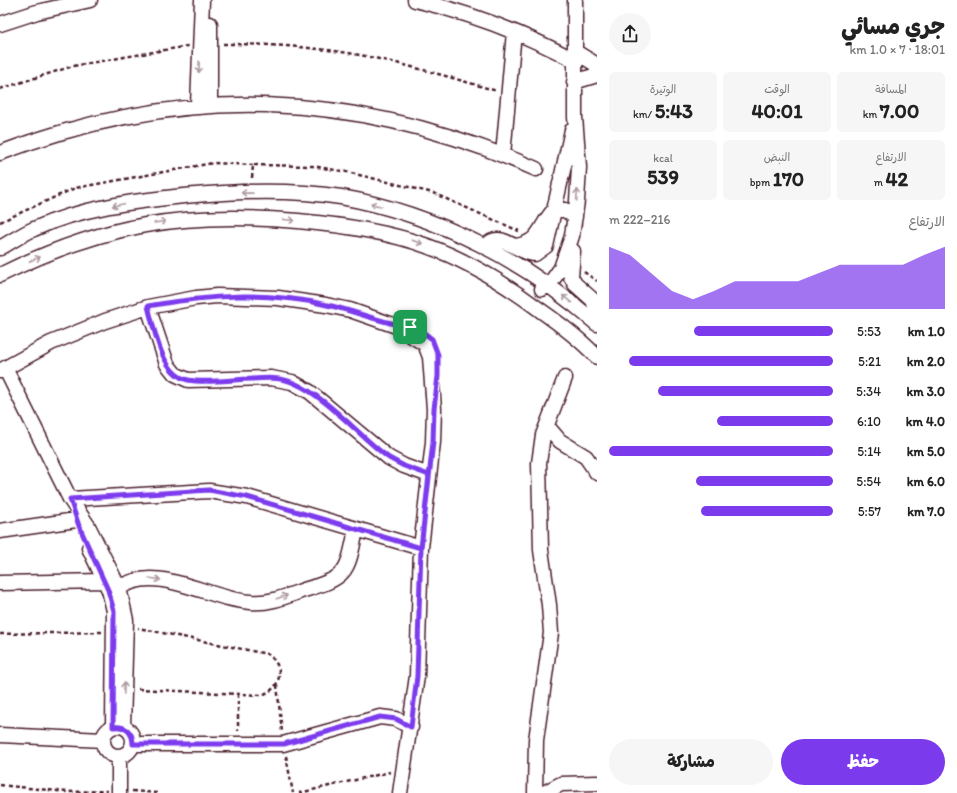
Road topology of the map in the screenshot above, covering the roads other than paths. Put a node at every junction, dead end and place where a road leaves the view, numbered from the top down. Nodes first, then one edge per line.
1 (90, 0) edge
2 (202, 0) edge
3 (210, 0) edge
4 (415, 0) edge
5 (575, 0) edge
6 (0, 24) edge
7 (514, 32) junction
8 (205, 44) junction
9 (544, 44) junction
10 (574, 50) junction
11 (597, 65) edge
12 (597, 75) edge
13 (574, 82) junction
14 (204, 106) junction
15 (575, 118) junction
16 (0, 153) edge
17 (503, 155) junction
18 (536, 169) dead end
19 (554, 210) junction
20 (575, 217) junction
21 (572, 236) junction
22 (485, 247) junction
23 (0, 248) edge
24 (487, 273) junction
25 (0, 275) edge
26 (549, 285) junction
27 (148, 306) junction
28 (597, 324) edge
29 (597, 357) edge
30 (2, 369) edge
31 (565, 378) dead end
32 (547, 426) junction
33 (565, 446) junction
34 (540, 455) junction
35 (597, 473) edge
36 (429, 475) junction
37 (70, 499) junction
38 (76, 520) junction
39 (356, 530) junction
40 (0, 531) edge
41 (421, 548) junction
42 (104, 581) junction
43 (0, 583) edge
44 (119, 588) junction
45 (120, 629) junction
46 (118, 727) junction
47 (411, 727) junction
48 (0, 735) edge
49 (103, 740) junction
50 (133, 744) junction
51 (119, 756) junction
52 (597, 783) edge
53 (119, 792) edge
54 (400, 793) edge
55 (535, 793) edge
56 (544, 793) edge

1 - 6 street
2 - 8 street
3 - 8 street
4 - 7 street
5 - 10 street
7 - 9 street
7 - 17 street
8 - 14 street
9 - 10 street
9 - 10 street
10 - 11 street
10 - 13 street
12 - 13 street
13 - 15 street
14 - 16 street
14 - 17 street
15 - 19 street
20 -> 15 street
17 - 18 street
19 - 20 street
19 - 22 street
20 - 21 street
21 - 26 street
21 - 28 street
22 -> 23 street
22 - 26 street
25 -> 24 street
24 - 26 street
24 - 29 street
28 -> 26 street
27 - 30 street
27 - 36 street
27 - 36 street
30 - 37 street
31 - 32 street
32 - 33 street
32 - 34 street
33 - 34 street
33 - 35 street
34 - 55 street
36 - 41 street
37 - 38 street
37 - 39 street
37 - 44 street
38 - 40 street
38 - 42 street
39 - 41 street
44 -> 39 street
41 - 47 street
42 - 43 street
42 - 45 street
44 - 45 street
45 - 46 street
46 -> 45 street
46 - 49 street
46 - 50 street
47 - 50 street
47 - 54 street
48 - 49 street
49 - 51 street
50 - 51 street
51 - 53 street
52 - 56 street

